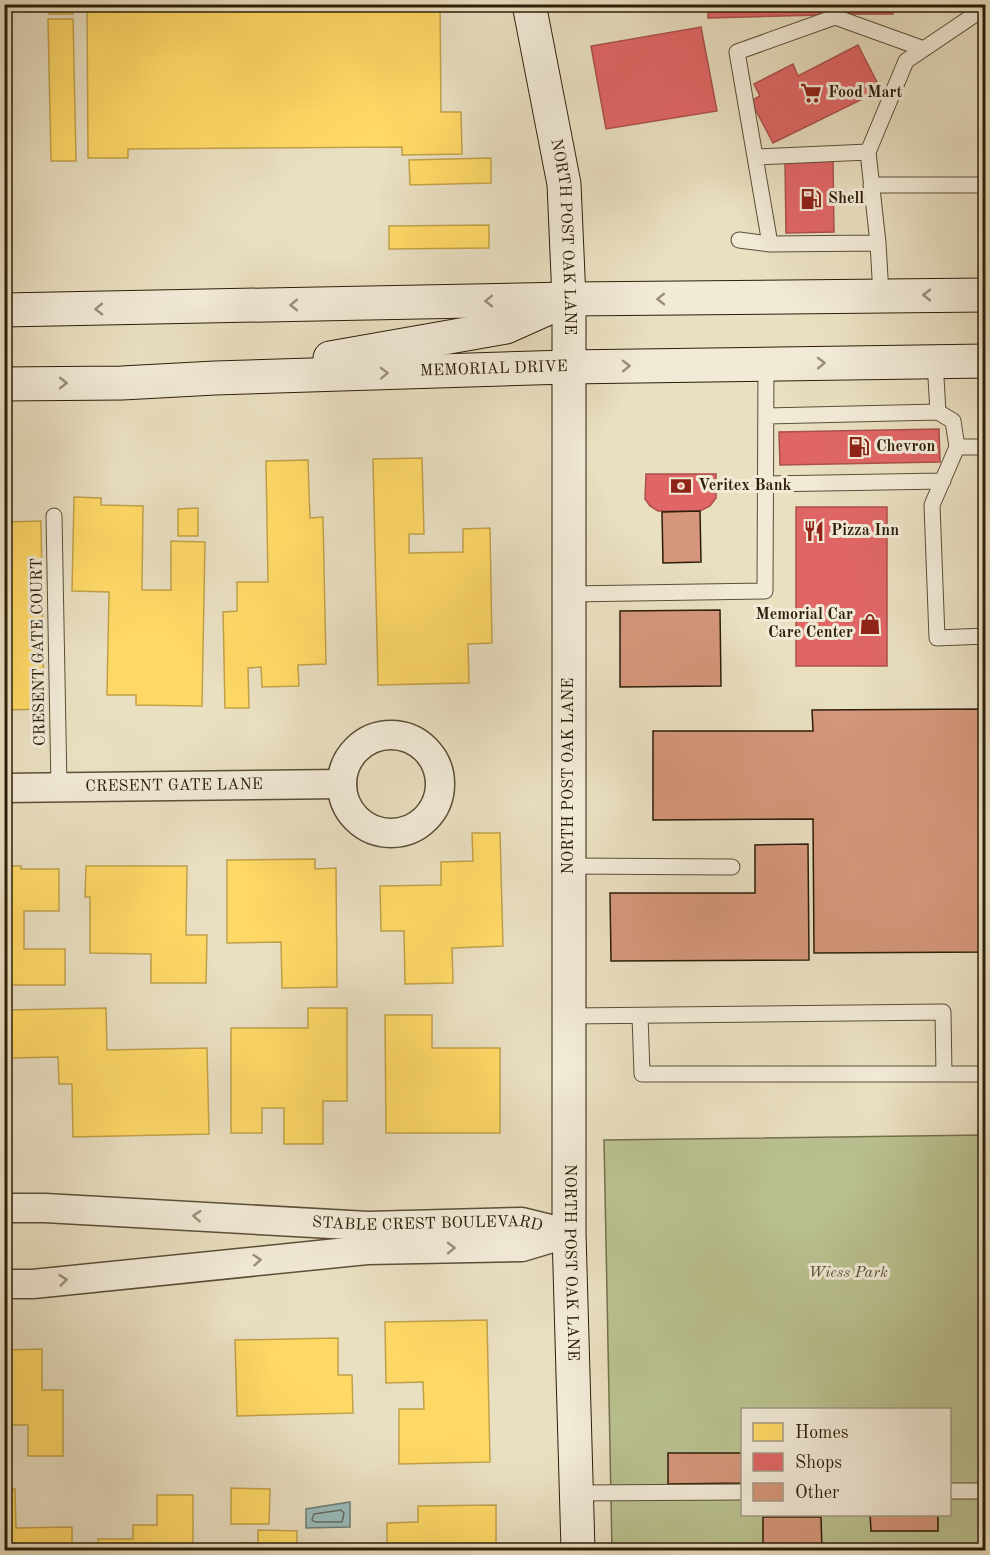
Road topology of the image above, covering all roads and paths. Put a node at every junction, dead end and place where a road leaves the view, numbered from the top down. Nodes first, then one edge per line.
1 (529, 4) edge
2 (986, 7) edge
3 (924, 49) junction
4 (868, 152) junction
5 (756, 158) junction
6 (871, 185) junction
7 (986, 185) edge
8 (739, 240) dead end
9 (878, 243) junction
10 (770, 244) junction
11 (880, 295) junction
12 (986, 295) edge
13 (569, 299) junction
14 (4, 310) edge
15 (935, 361) junction
16 (986, 361) edge
17 (766, 364) junction
18 (567, 367) junction
19 (215, 378) junction
20 (4, 384) edge
21 (938, 412) junction
22 (766, 416) junction
23 (957, 447) junction
24 (986, 447) edge
25 (942, 480) junction
26 (765, 484) junction
27 (54, 516) dead end
28 (569, 594) junction
29 (986, 636) edge
30 (342, 784) dead end
31 (59, 787) junction
32 (4, 788) edge
33 (569, 866) junction
34 (732, 867) dead end
35 (569, 1016) junction
36 (640, 1016) junction
37 (944, 1074) junction
38 (986, 1074) edge
39 (4, 1208) edge
40 (569, 1233) junction
41 (4, 1284) edge
42 (951, 1491) edge
43 (986, 1491) edge
44 (741, 1492) edge
45 (577, 1493) junction
46 (578, 1551) edge

1 - 13 main road, NORTH POST OAK LANE
2 - 3 lane
3 - 4 lane
3 - 5 lane
4 - 5 lane
4 - 6 lane
5 - 10 lane
6 - 7 lane
6 - 9 lane
8 - 10 lane
9 - 10 lane
9 - 11 lane
12 -> 11 main road
11 -> 13 main road
13 -> 14 main road
13 - 18 main road, NORTH POST OAK LANE
13 - 19 main road
15 - 16 main road, MEMORIAL DRIVE
17 -> 15 main road, MEMORIAL DRIVE
15 - 21 lane
18 -> 17 main road, MEMORIAL DRIVE
17 - 22 lane
19 -> 18 main road, MEMORIAL DRIVE
18 - 28 main road, NORTH POST OAK LANE
20 -> 19 main road, MEMORIAL DRIVE
21 - 22 lane
21 - 23 lane
22 - 26 lane
23 - 24 lane
23 - 25 lane
25 - 26 lane
25 - 29 lane
26 - 28 lane
27 - 31 lane, CRESENT GATE COURT
28 - 33 main road, NORTH POST OAK LANE
30 - 31 street, CRESENT GATE LANE
31 - 32 street, CRESENT GATE LANE
33 - 34 lane
33 - 35 main road, NORTH POST OAK LANE
35 - 36 lane
35 - 40 main road, NORTH POST OAK LANE
36 - 37 lane
36 - 37 lane
37 - 38 lane
40 -> 39 street, STABLE CREST BOULEVARD
41 -> 40 street, STABLE CREST BOULEVARD
40 - 45 main road, NORTH POST OAK LANE
42 - 43 lane
44 - 45 lane
45 - 46 main road, NORTH POST OAK LANE

